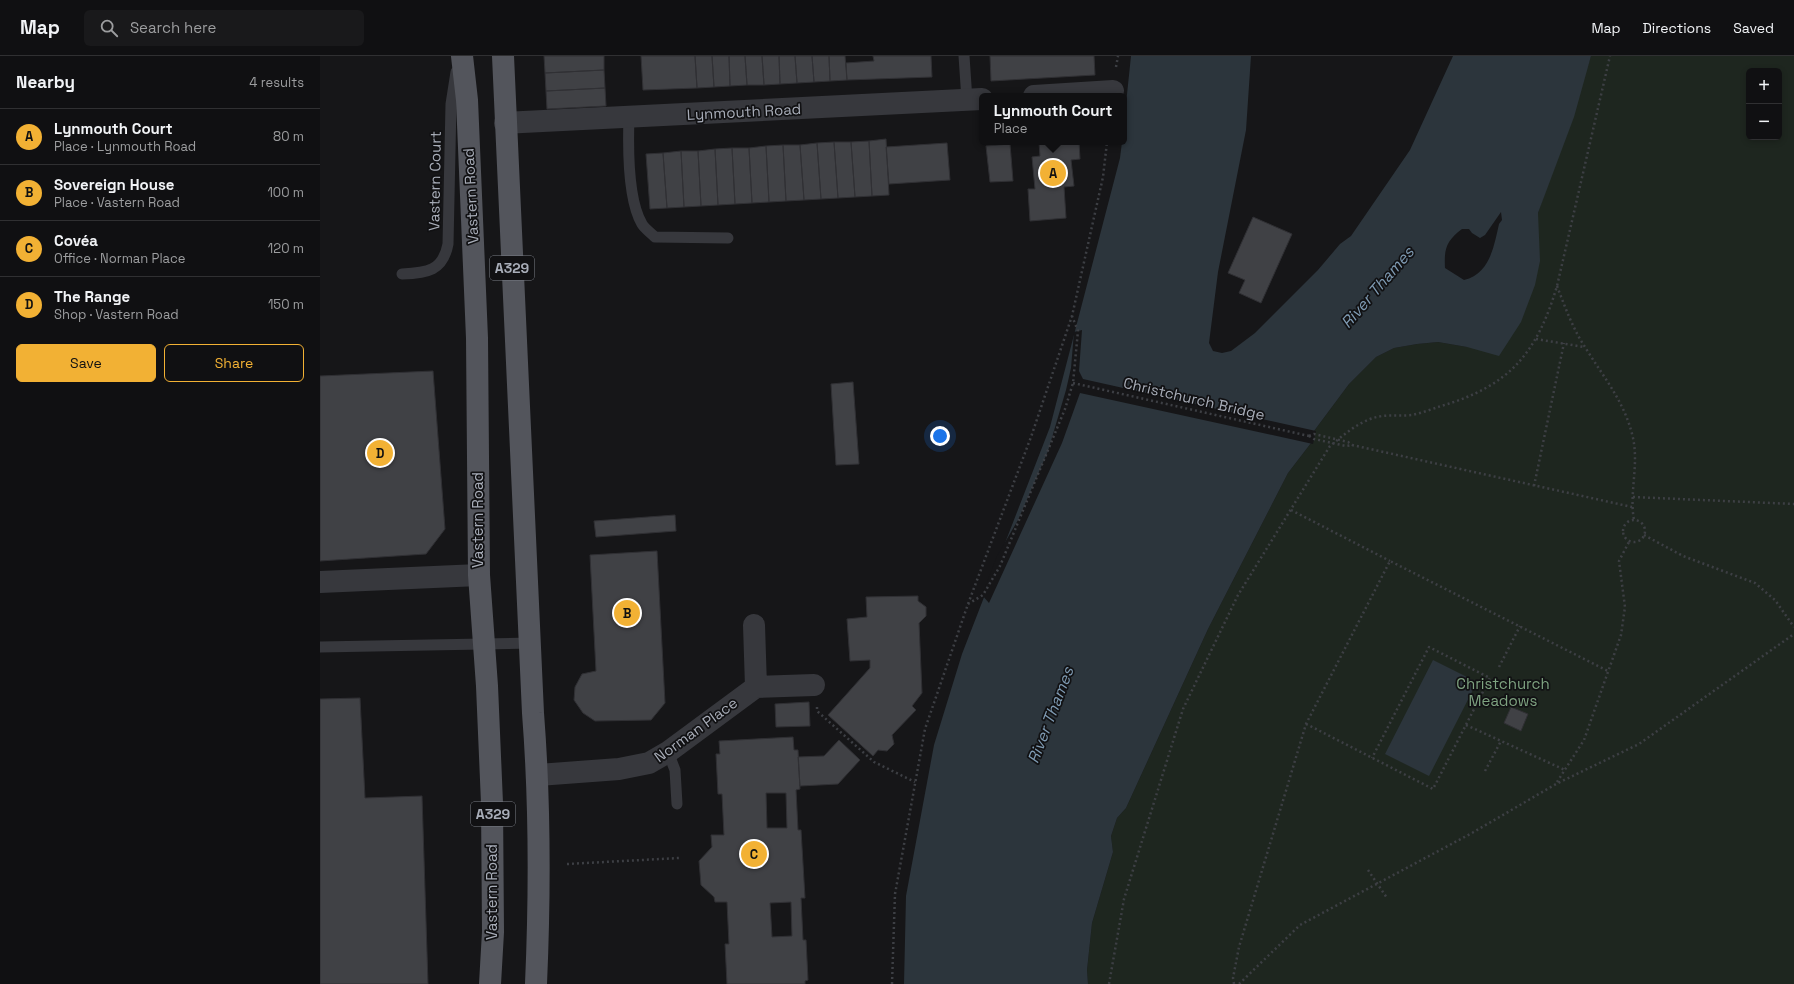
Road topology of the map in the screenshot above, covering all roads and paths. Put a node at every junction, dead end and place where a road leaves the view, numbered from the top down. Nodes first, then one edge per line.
1 (460, 56) edge
2 (503, 56) edge
3 (964, 56) edge
4 (1610, 56) edge
5 (1113, 91) dead end
6 (1081, 93) edge
7 (974, 100) edge
8 (629, 117) junction
9 (505, 123) junction
10 (1107, 145) edge
11 (728, 238) dead end
12 (402, 274) dead end
13 (1556, 286) junction
14 (1072, 316) junction
15 (1536, 339) junction
16 (1564, 343) junction
17 (1584, 347) junction
18 (1073, 383) junction
19 (1534, 486) junction
20 (1633, 497) junction
21 (1794, 504) edge
22 (1632, 507) junction
23 (1291, 510) junction
24 (1634, 520) junction
25 (1644, 535) junction
26 (1630, 540) junction
27 (1390, 561) junction
28 (479, 575) junction
29 (320, 582) edge
30 (968, 604) junction
31 (754, 624) dead end
32 (1520, 626) junction
33 (1794, 627) edge
34 (1794, 634) edge
35 (530, 643) junction
36 (485, 645) junction
37 (320, 648) edge
38 (1499, 667) dead end
39 (1608, 671) junction
40 (814, 685) joint
41 (756, 687) junction
42 (1306, 724) junction
43 (1466, 725) junction
44 (1501, 741) junction
45 (668, 752) junction
46 (1372, 758) junction
47 (1565, 770) junction
48 (1485, 771) dead end
49 (538, 775) junction
50 (915, 782) junction
51 (1556, 784) junction
52 (677, 804) dead end
53 (679, 858) dead end
54 (567, 864) dead end
55 (1368, 870) dead end
56 (1378, 882) junction
57 (1387, 898) dead end
58 (490, 984) edge
59 (536, 984) edge
60 (892, 984) edge
61 (1109, 984) edge
62 (1234, 984) edge
63 (1239, 984) edge

1 - 12 lane, Vastern Court
1 - 28 main road, Vastern Road / A329
2 - 9 main road, A329
3 - 7 lane
4 - 13 path
5 - 6 street
7 - 8 street, Lynmouth Road
8 - 9 street, Lynmouth Road
8 - 11 lane
9 - 35 main road, A329
10 - 14 path
13 - 15 path
13 - 17 path
14 - 18 path
14 - 30 path
15 - 16 path
15 - 23 path
16 - 17 path
16 - 19 path
17 - 20 path
18 - 19 path, Christchurch Bridge, bridge
18 - 30 path
19 - 22 path, Christchurch Bridge
20 - 21 path
20 - 22 path
22 - 24 path
23 - 27 path
23 - 61 path
24 - 25 path
24 - 26 path
25 - 26 path
25 - 33 path
26 - 39 path
27 - 32 path
27 - 42 path
28 - 29 street
28 - 36 main road, Vastern Road / A329
30 - 50 path
31 - 41 street
32 - 38 path
32 - 39 path
34 - 51 path
35 - 36 lane
35 - 49 main road, A329
36 - 37 lane
36 - 58 main road, Vastern Road / A329
39 - 47 path
40 - 41 street
40 - 50 path
41 - 45 street, Norman Place
42 - 46 path
42 - 62 path
43 - 44 path
43 - 46 path
43 - 46 path
44 - 47 path
44 - 48 path
45 - 49 street, Norman Place
45 - 52 lane
47 - 51 path
49 - 59 main road, A329
50 - 60 path
51 - 56 path
53 - 54 path
55 - 56 path
56 - 57 path
56 - 63 path

